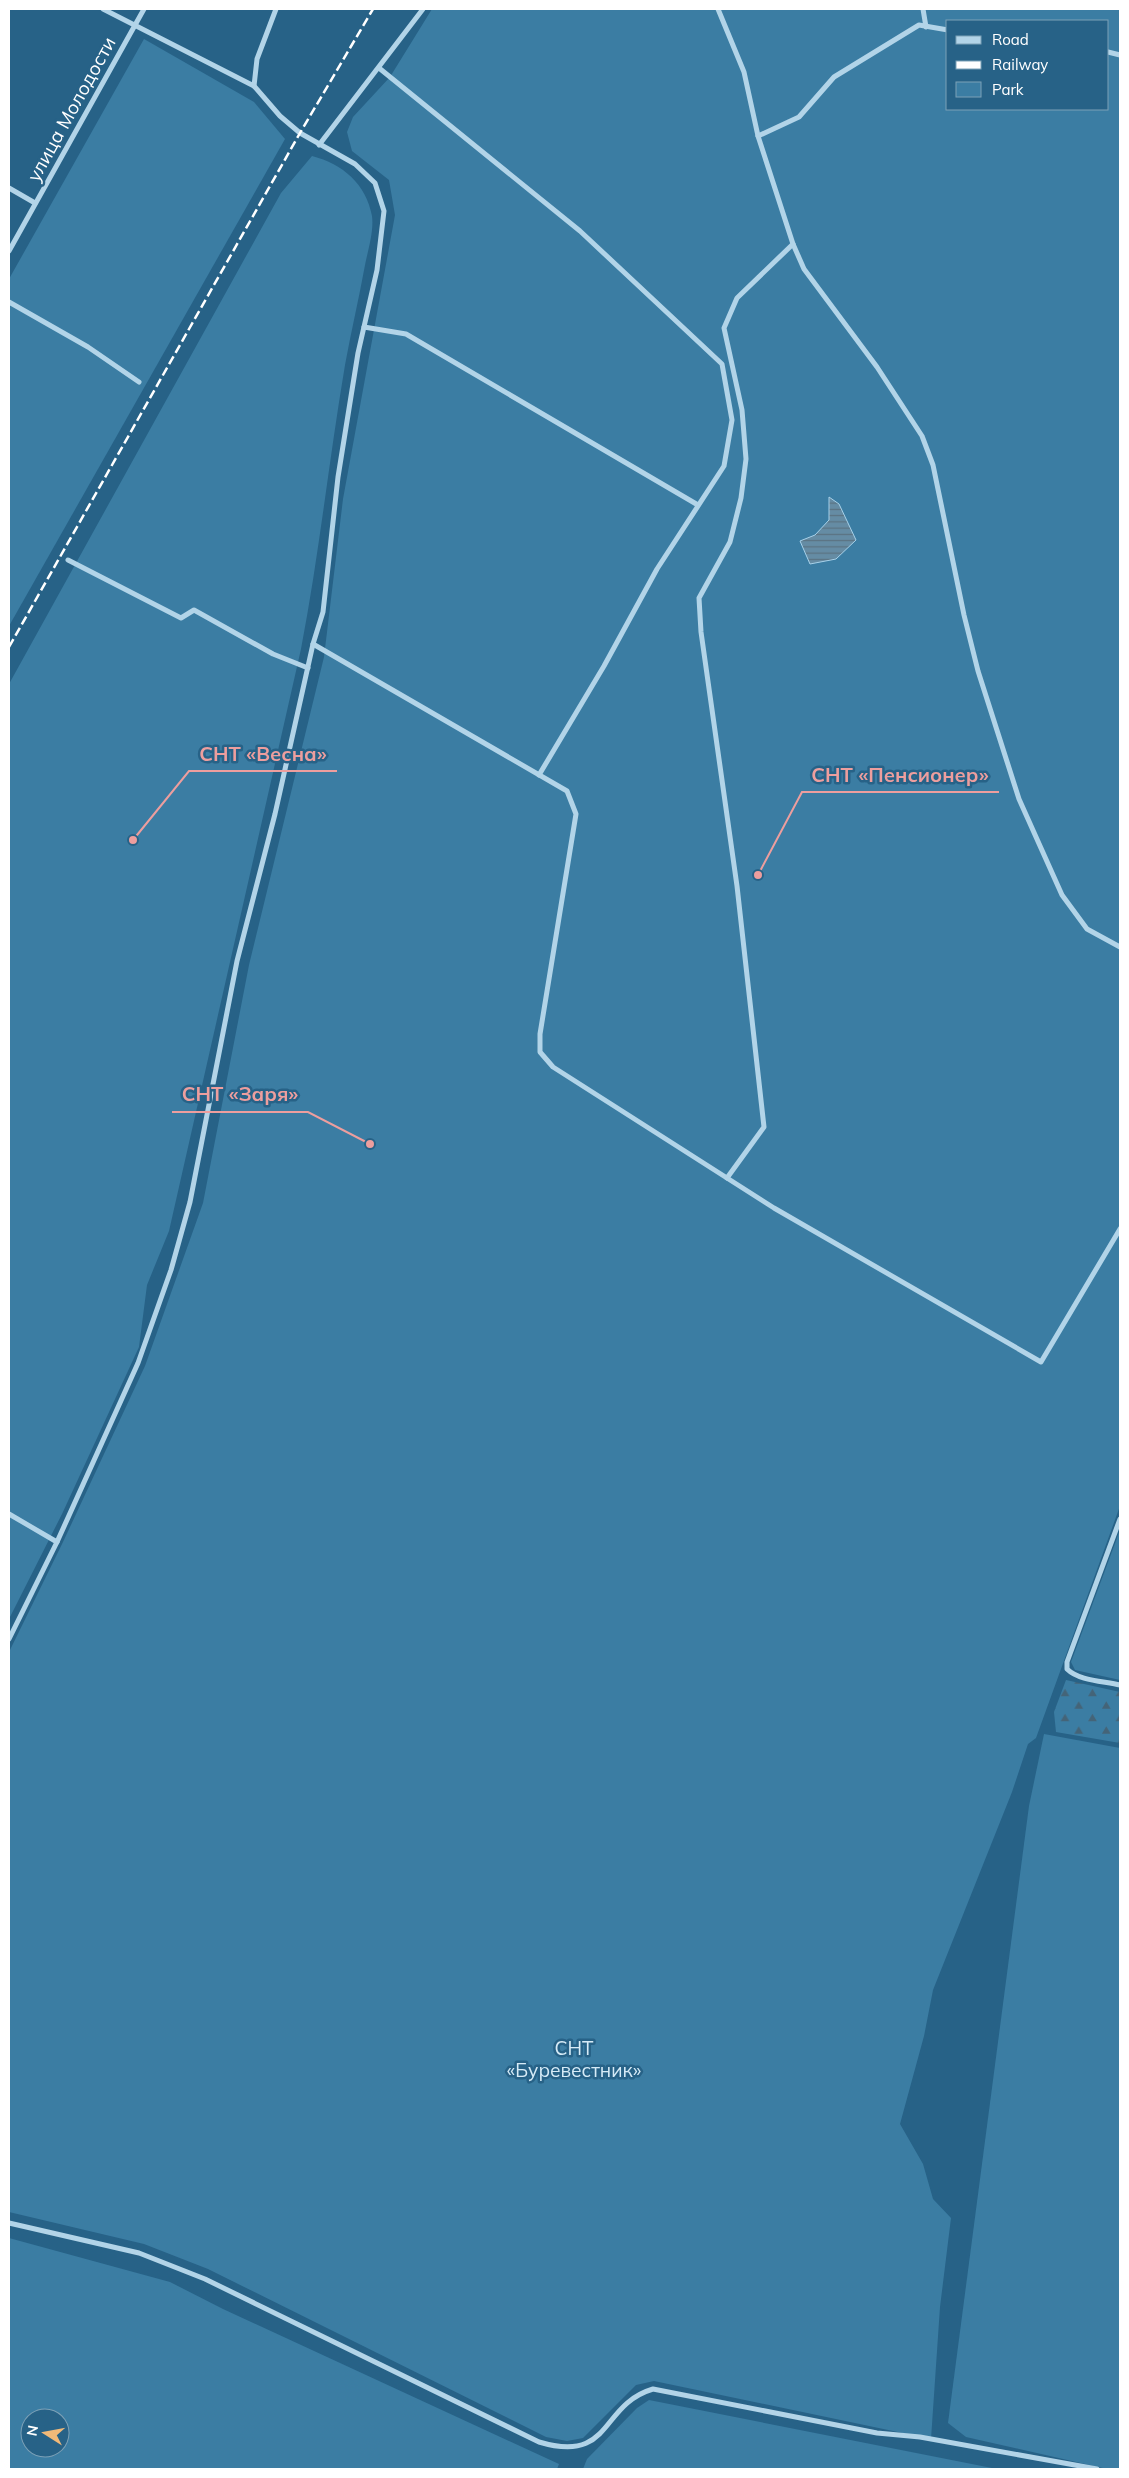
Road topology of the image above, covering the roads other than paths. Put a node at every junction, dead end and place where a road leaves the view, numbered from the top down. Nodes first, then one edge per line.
1 (103, 9) edge
2 (144, 9) edge
3 (276, 9) edge
4 (423, 9) edge
5 (718, 9) edge
6 (923, 9) edge
7 (135, 26) junction
8 (926, 27) junction
9 (946, 30) edge
10 (379, 68) junction
11 (254, 86) junction
12 (758, 136) junction
13 (319, 145) junction
14 (9, 188) edge
15 (35, 203) junction
16 (792, 244) junction
17 (9, 251) edge
18 (9, 302) edge
19 (364, 327) junction
20 (140, 382) dead end
21 (698, 505) junction
22 (68, 560) dead end
23 (313, 644) junction
24 (308, 668) junction
25 (539, 775) junction
26 (1120, 947) edge
27 (727, 1178) junction
28 (1120, 1229) edge
29 (9, 1514) edge
30 (1120, 1519) edge
31 (57, 1542) junction
32 (9, 1639) edge
33 (1120, 1685) edge
34 (9, 2223) edge
35 (1097, 2469) edge

1 - 7 street
2 - 7 street, улица Молодости
3 - 11 street
4 - 10 street
5 - 12 street
6 - 8 street
7 - 11 street
7 - 15 street, улица Молодости
8 - 9 street
8 - 12 street
10 - 13 street
10 - 21 street
11 - 13 street
12 - 16 street
13 - 19 street
14 - 15 street
15 - 17 street, улица Молодости
16 - 26 street
16 - 27 street
18 - 20 street
19 - 21 street
19 - 23 street
21 - 25 street
22 - 24 street
23 - 24 street
23 - 25 street
24 - 31 street
25 - 27 street
27 - 28 street
29 - 31 street
30 - 33 street
31 - 32 street
34 - 35 street

